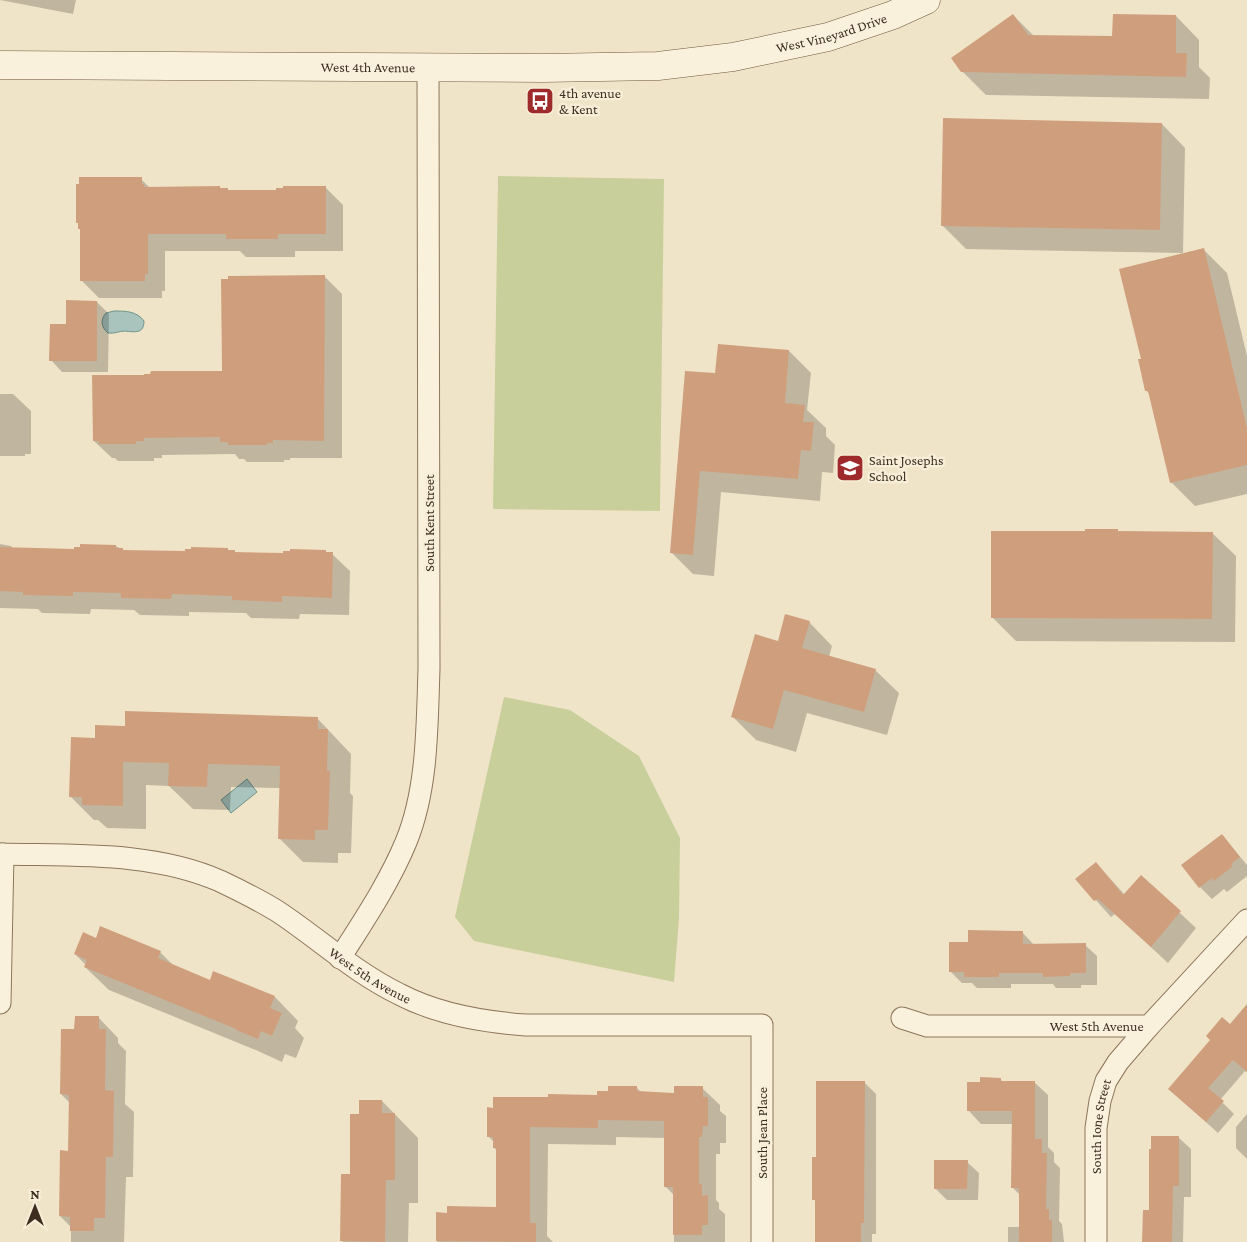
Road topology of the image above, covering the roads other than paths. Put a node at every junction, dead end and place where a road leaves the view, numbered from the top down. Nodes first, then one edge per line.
1 (926, 0) edge
2 (734, 58) joint
3 (0, 65) edge
4 (428, 67) junction
5 (1, 854) edge
6 (1247, 920) edge
7 (340, 958) junction
8 (0, 1003) edge
9 (902, 1018) dead end
10 (762, 1025) joint
11 (1149, 1026) junction
12 (762, 1242) edge
13 (1096, 1242) edge

1 - 2 main road, West Vineyard Drive
2 - 4 main road, West 4th Avenue
3 - 4 main road, West 4th Avenue
4 - 7 street, South Kent Street
5 - 7 street, West 5th Avenue
5 - 8 street
6 - 11 street, West 5th Avenue
7 - 10 street, West 5th Avenue
9 - 11 street, West 5th Avenue
10 - 12 street, South Jean Place
11 - 13 street, South Ione Street

